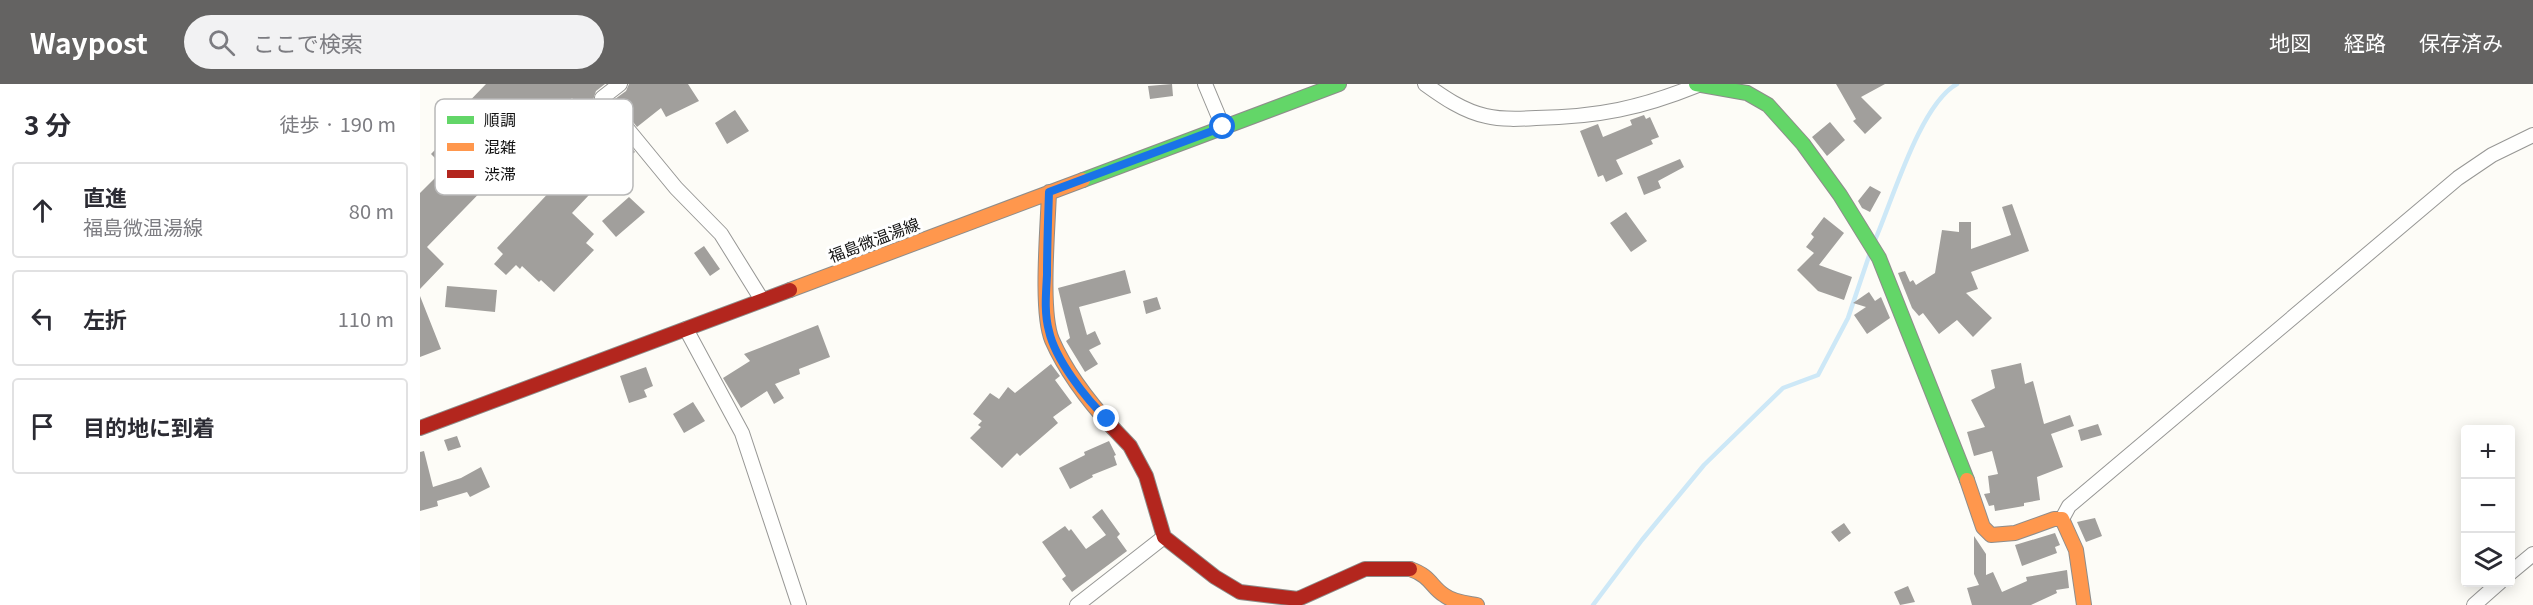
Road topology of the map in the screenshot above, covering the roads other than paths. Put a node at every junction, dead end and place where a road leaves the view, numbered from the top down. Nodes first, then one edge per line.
1 (620, 84) edge
2 (1205, 84) edge
3 (1339, 84) edge
4 (1425, 84) edge
5 (1697, 84) edge
6 (603, 99) edge
7 (1223, 127) junction
8 (2533, 135) edge
9 (633, 136) edge
10 (1049, 192) junction
11 (762, 300) junction
12 (686, 329) junction
13 (420, 428) edge
14 (2062, 519) junction
15 (1164, 537) junction
16 (2533, 554) edge
17 (2515, 570) edge
18 (2494, 587) edge
19 (799, 605) edge
20 (1077, 605) edge
21 (1477, 605) edge
22 (2084, 605) edge
23 (2474, 605) edge

1 - 6 street
2 - 7 street
3 - 7 street, 福島微温湯線
4 - 5 street
5 - 14 street
7 - 10 street, 福島微温湯線
8 - 14 street
9 - 11 street
10 - 11 street, 福島微温湯線
10 - 15 street
11 - 12 street, 福島微温湯線
12 - 13 street, 福島微温湯線
12 - 19 street
14 - 22 street
15 - 20 street
15 - 21 street
16 - 17 street
18 - 23 street

